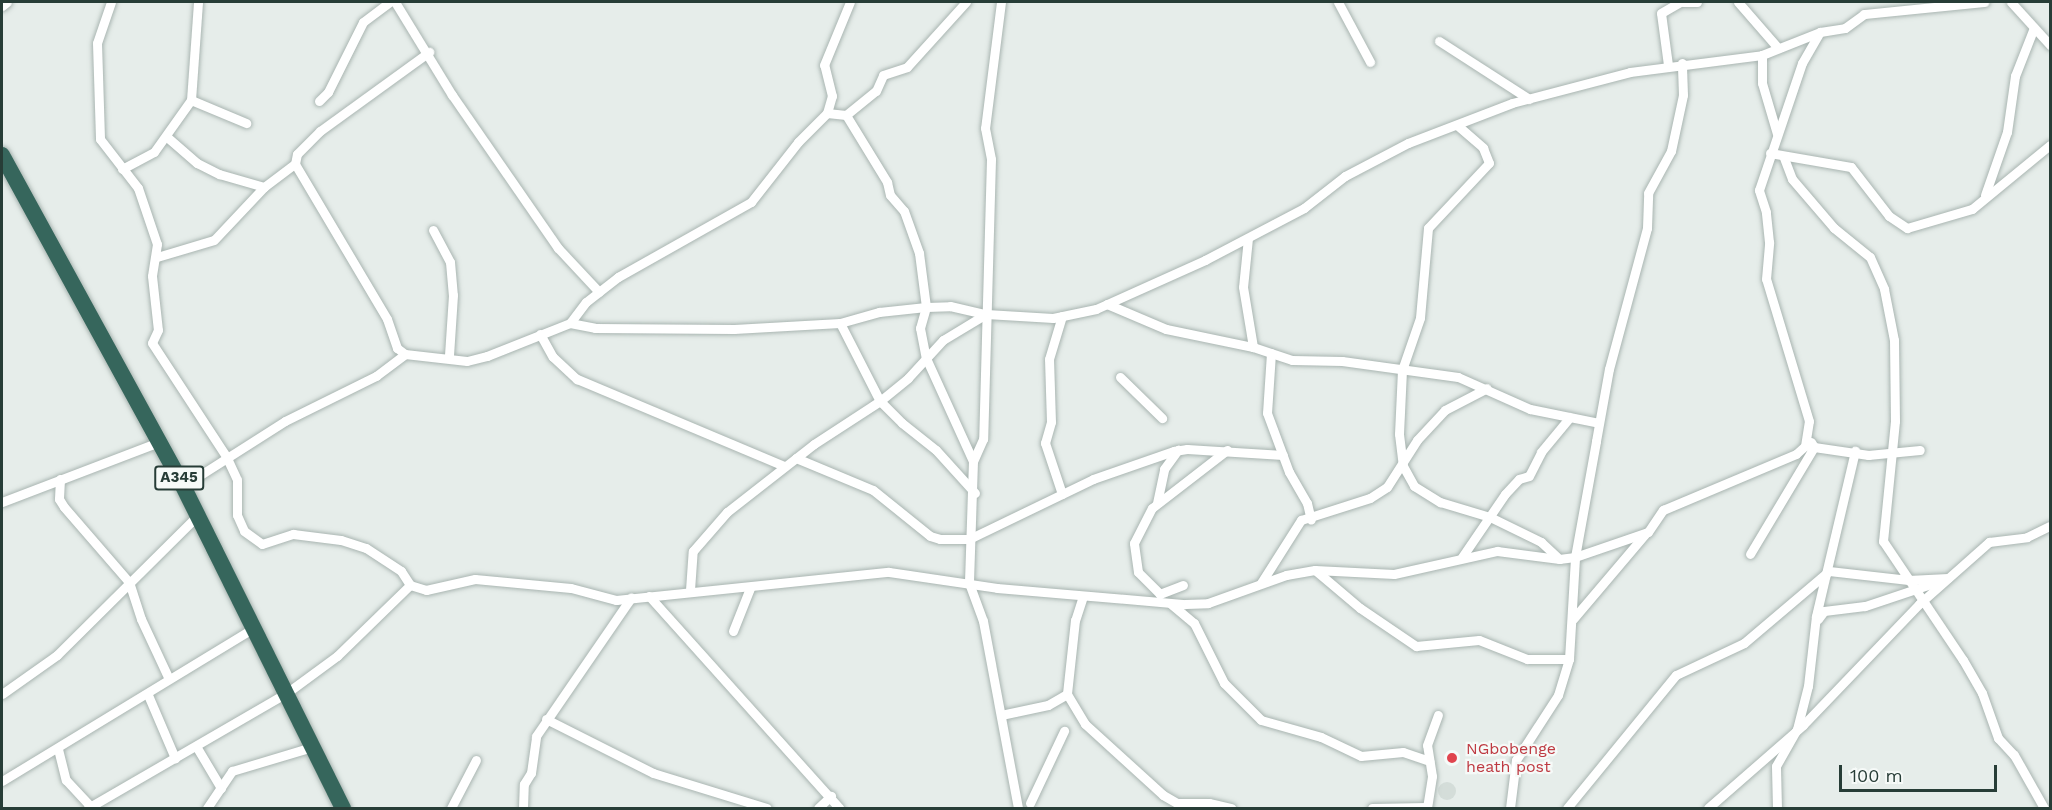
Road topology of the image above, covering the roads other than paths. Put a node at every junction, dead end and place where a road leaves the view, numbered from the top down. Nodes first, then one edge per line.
1 (7, 2) edge
2 (111, 2) edge
3 (198, 2) edge
4 (390, 2) edge
5 (394, 2) edge
6 (850, 2) edge
7 (966, 2) edge
8 (1002, 2) edge
9 (1338, 2) edge
10 (1681, 2) edge
11 (1697, 2) edge
12 (1738, 2) edge
13 (1984, 2) edge
14 (2011, 2) edge
15 (2, 6) edge
16 (2033, 30) junction
17 (1820, 32) junction
18 (1440, 41) dead end
19 (2050, 45) edge
20 (1778, 48) junction
21 (429, 52) junction
22 (1762, 55) junction
23 (1370, 62) dead end
24 (1682, 63) junction
25 (1668, 65) junction
26 (1529, 99) junction
27 (191, 100) junction
28 (319, 101) dead end
29 (827, 114) junction
30 (846, 115) junction
31 (246, 123) dead end
32 (1457, 125) junction
33 (1776, 134) junction
34 (167, 137) junction
35 (2050, 145) edge
36 (1770, 153) junction
37 (2, 155) edge
38 (1784, 158) junction
39 (295, 165) junction
40 (122, 169) junction
41 (264, 187) junction
42 (1984, 198) junction
43 (433, 230) dead end
44 (1248, 238) junction
45 (158, 257) junction
46 (599, 292) junction
47 (1107, 304) junction
48 (926, 307) junction
49 (986, 314) junction
50 (1062, 316) junction
51 (570, 323) junction
52 (840, 324) junction
53 (540, 334) junction
54 (1253, 347) junction
55 (1271, 353) junction
56 (405, 354) junction
57 (450, 356) junction
58 (926, 358) junction
59 (1402, 370) junction
60 (1120, 377) dead end
61 (1487, 388) junction
62 (880, 400) junction
63 (1570, 417) junction
64 (1162, 418) dead end
65 (1599, 423) junction
66 (1808, 434) junction
67 (159, 442) junction
68 (1814, 447) junction
69 (1178, 450) junction
70 (1227, 450) junction
71 (1920, 450) dead end
72 (1855, 451) junction
73 (1892, 452) junction
74 (1283, 455) junction
75 (226, 456) junction
76 (795, 458) junction
77 (973, 461) junction
78 (784, 466) junction
79 (1403, 466) junction
80 (60, 479) junction
81 (183, 486) junction
82 (975, 493) junction
83 (1062, 494) junction
84 (2, 502) edge
85 (1157, 504) junction
86 (197, 516) junction
87 (1490, 517) junction
88 (1311, 520) junction
89 (2050, 526) edge
90 (1648, 532) junction
91 (969, 539) junction
92 (1750, 554) dead end
93 (1462, 557) junction
94 (1575, 557) junction
95 (1559, 559) junction
96 (1315, 570) junction
97 (1828, 571) junction
98 (1948, 578) junction
99 (1908, 580) junction
100 (129, 582) junction
101 (969, 583) junction
102 (1261, 584) junction
103 (410, 585) junction
104 (1183, 585) dead end
105 (750, 588) junction
106 (690, 590) junction
107 (1914, 590) junction
108 (649, 596) junction
109 (1083, 596) junction
110 (631, 598) junction
111 (1924, 599) junction
112 (1171, 604) junction
113 (1573, 619) junction
114 (1816, 621) junction
115 (254, 628) junction
116 (733, 631) dead end
117 (1569, 659) junction
118 (168, 677) junction
119 (288, 692) junction
120 (2, 694) edge
121 (1067, 694) junction
122 (148, 695) junction
123 (1001, 715) junction
124 (1438, 715) dead end
125 (546, 719) junction
126 (1797, 729) junction
127 (1064, 731) dead end
128 (196, 746) junction
129 (312, 747) junction
130 (58, 749) junction
131 (175, 758) junction
132 (476, 760) dead end
133 (1429, 761) junction
134 (2, 781) edge
135 (221, 788) junction
136 (1017, 790) junction
137 (831, 796) junction
138 (1170, 798) junction
139 (1033, 806) edge
140 (89, 808) edge
141 (208, 808) edge
142 (343, 808) edge
143 (451, 808) edge
144 (523, 808) edge
145 (767, 808) edge
146 (818, 808) edge
147 (839, 808) edge
148 (1018, 808) edge
149 (1178, 808) edge
150 (1232, 808) edge
151 (1372, 808) edge
152 (1427, 808) edge
153 (1510, 808) edge
154 (1567, 808) edge
155 (1708, 808) edge
156 (1778, 808) edge
157 (2044, 808) edge

1 - 15 street
2 - 40 street
3 - 27 street
4 - 28 street
5 - 21 street
6 - 29 street
7 - 30 street
8 - 49 street
9 - 23 street
10 - 11 street
10 - 25 street
12 - 20 street
13 - 17 street
14 - 16 street
16 - 19 street
16 - 42 street
17 - 20 street
17 - 33 street
18 - 26 street
20 - 22 street
21 - 39 street
21 - 46 street
22 - 24 street
22 - 33 street
24 - 25 street
24 - 65 street
25 - 26 street
26 - 32 street
27 - 31 street
27 - 34 street
29 - 30 street
29 - 46 street
30 - 48 street
32 - 44 street
32 - 59 street
33 - 36 street
34 - 40 street
34 - 41 street
35 - 42 street
36 - 38 street
36 - 66 street
37 - 67 highway, A345
38 - 42 street
38 - 73 street
39 - 41 street
39 - 56 street
40 - 45 street
41 - 45 street
43 - 57 street
44 - 47 street
44 - 54 street
45 - 75 street
46 - 51 street
47 - 50 street
47 - 54 street
48 - 49 street
48 - 52 street
48 - 58 street
49 - 50 street
49 - 58 street
49 - 77 street
50 - 83 street
51 - 52 street
51 - 53 street
52 - 62 street
53 - 57 street
53 - 78 street
54 - 55 street
55 - 59 street
55 - 74 street
56 - 57 street
56 - 75 street
58 - 62 street
58 - 77 street
59 - 61 street
59 - 79 street
60 - 64 street
61 - 63 street
61 - 79 street
62 - 76 street
62 - 82 street
63 - 65 street
63 - 87 street
65 - 94 street
66 - 68 street
66 - 90 street
67 - 80 street
67 - 81 highway, A345
68 - 72 street
68 - 92 street
69 - 70 street
69 - 83 street
69 - 85 street
70 - 74 street
70 - 85 street
71 - 73 street
72 - 73 street
72 - 97 street
73 - 99 street
74 - 88 street
75 - 81 street
75 - 103 street
76 - 78 street
76 - 91 street
77 - 82 street
78 - 106 street
79 - 87 street
79 - 88 street
80 - 84 street
80 - 100 street
81 - 86 highway, A345
82 - 91 street
83 - 91 street
85 - 104 street
86 - 100 street
86 - 115 highway, A345
87 - 93 street
87 - 95 street
88 - 102 street
89 - 98 street
90 - 94 street
90 - 113 street
91 - 101 street
93 - 95 street
93 - 96 street
94 - 95 street
94 - 113 street
96 - 102 street
96 - 117 street
97 - 99 street
97 - 114 street
97 - 154 street
98 - 99 street
98 - 107 street
98 - 111 street
99 - 107 street
100 - 118 street
100 - 120 street
101 - 105 street
101 - 109 street
101 - 123 street
102 - 112 street
103 - 110 street
103 - 119 street
105 - 106 street
105 - 116 street
106 - 108 street
107 - 111 street
107 - 114 street
108 - 110 street
108 - 137 street
109 - 112 street
109 - 121 street
110 - 125 street
111 - 126 street
111 - 157 street
112 - 133 street
113 - 117 street
114 - 126 street
115 - 118 street
115 - 119 highway, A345
117 - 153 street
118 - 122 street
119 - 128 street
119 - 129 highway, A345
121 - 123 street
121 - 138 street
122 - 130 street
122 - 131 street
123 - 136 street
124 - 133 street
125 - 144 street
125 - 145 street
126 - 155 street
126 - 156 street
127 - 139 street
128 - 131 street
128 - 135 street
129 - 135 street
129 - 142 highway, A345
130 - 134 street
130 - 140 street
131 - 140 street
132 - 143 street
133 - 152 street
135 - 141 street
136 - 139 street
136 - 148 street
137 - 146 street
137 - 147 street
138 - 149 street
138 - 150 street
151 - 152 street

